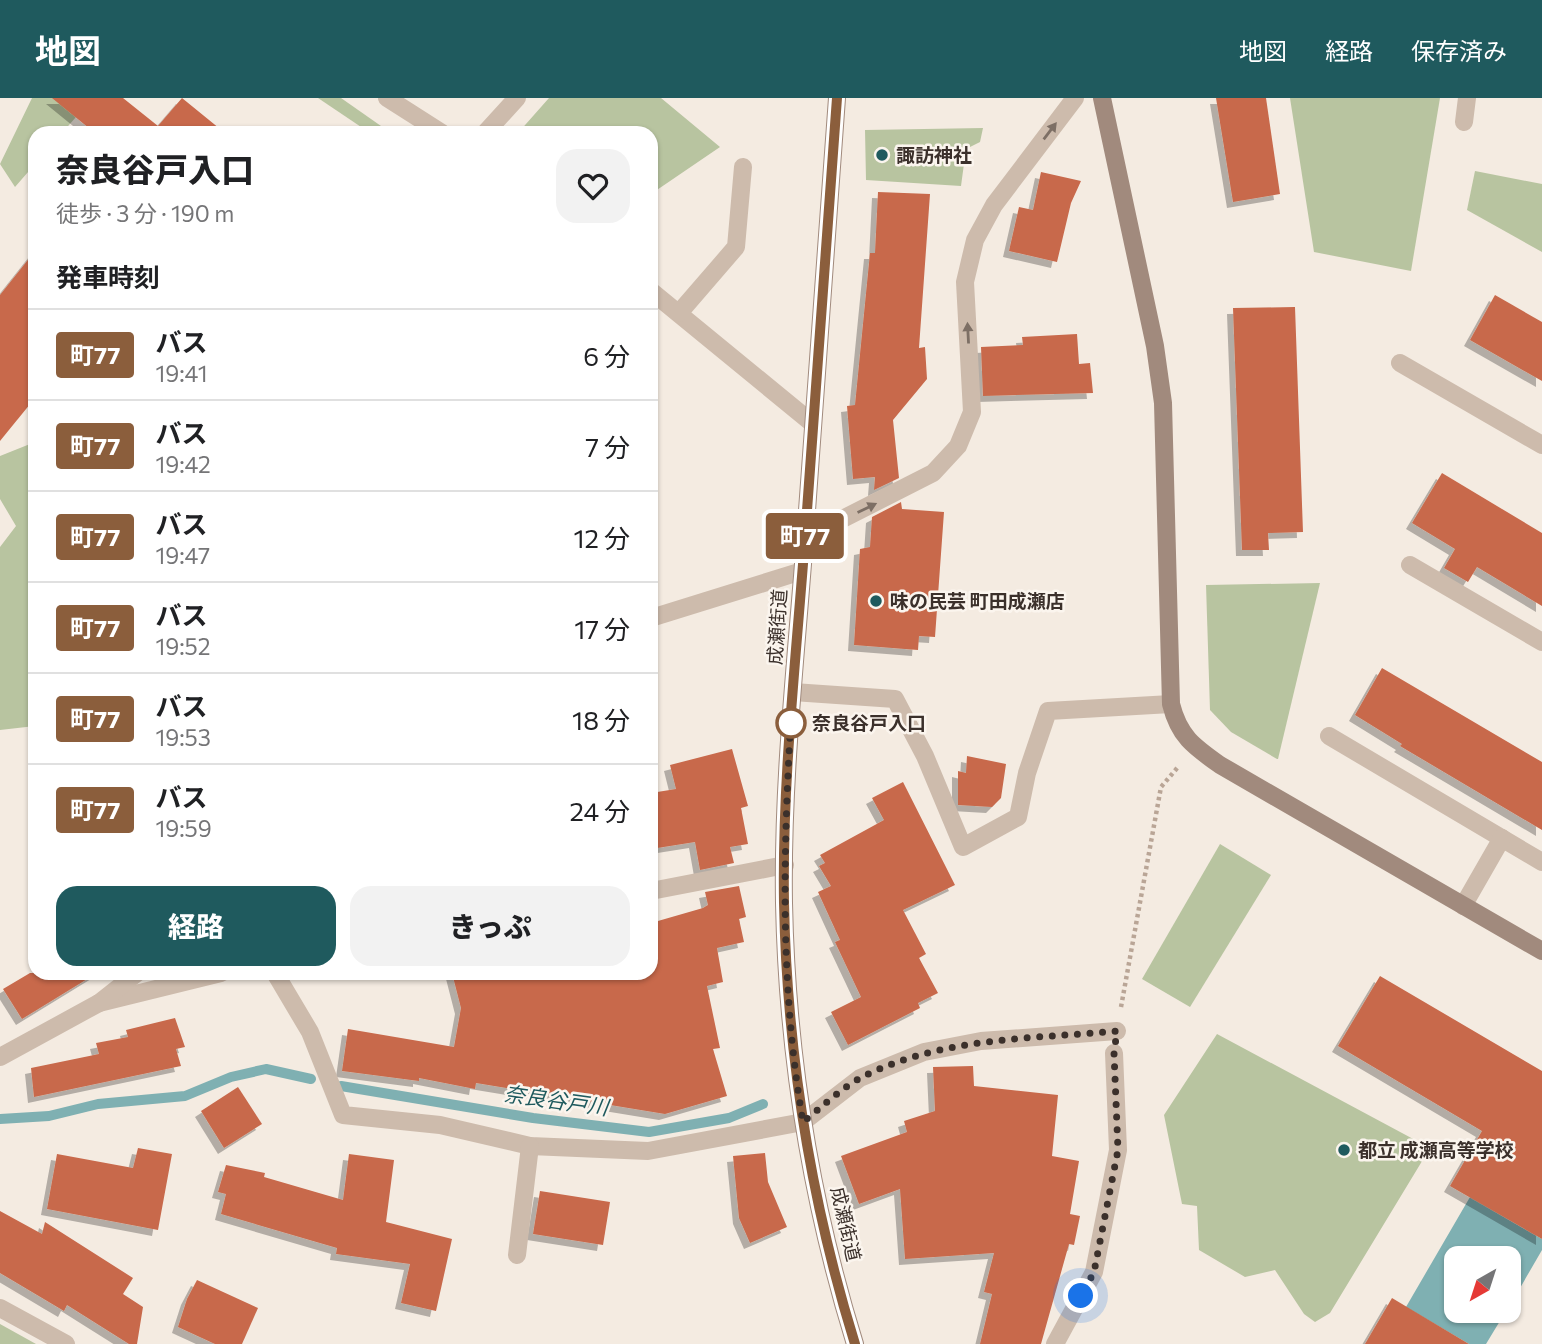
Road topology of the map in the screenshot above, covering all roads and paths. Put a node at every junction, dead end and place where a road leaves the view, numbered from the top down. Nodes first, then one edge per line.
1 (387, 98) edge
2 (517, 98) edge
3 (837, 98) edge
4 (1075, 98) edge
5 (1102, 98) edge
6 (1467, 98) edge
7 (1464, 122) dead end
8 (431, 126) edge
9 (491, 126) edge
10 (743, 167) dead end
11 (658, 296) edge
12 (679, 313) junction
13 (1400, 363) dead end
14 (812, 423) junction
15 (1542, 445) edge
16 (805, 538) junction
17 (1410, 565) dead end
18 (802, 571) junction
19 (658, 616) edge
20 (1542, 642) edge
21 (793, 692) junction
22 (1171, 704) junction
23 (1329, 736) dead end
24 (1195, 747) junction
25 (1502, 838) junction
26 (1542, 862) edge
27 (785, 865) junction
28 (658, 890) edge
29 (1463, 905) junction
30 (1542, 951) edge
31 (128, 980) edge
32 (192, 980) edge
33 (279, 980) edge
34 (99, 1003) junction
35 (1117, 1031) joint
36 (1114, 1053) dead end
37 (0, 1057) edge
38 (802, 1117) junction
39 (530, 1146) junction
40 (517, 1255) dead end
41 (0, 1308) edge
42 (66, 1344) edge
43 (855, 1344) edge
44 (1055, 1344) edge

1 - 8 street
2 - 9 street
3 - 14 main road, 成瀬街道
16 -> 4 street
5 - 22 main road
6 - 7 street
10 - 12 street
11 - 12 street
12 - 14 street
13 - 15 street
14 - 16 main road, 成瀬街道
16 - 18 main road, 成瀬街道
17 - 20 street
18 - 19 street
18 - 21 main road, 成瀬街道
21 - 22 street
21 - 27 main road, 成瀬街道
22 - 24 main road
23 - 25 street
24 - 29 main road
24 - 35 path
25 - 26 street
25 - 29 street
27 - 28 street
27 - 38 main road, 成瀬街道
29 - 30 main road
31 - 34 street
32 - 34 street
33 - 39 street
34 - 37 street
35 - 38 street
36 - 44 street
38 - 39 street
38 - 43 main road, 成瀬街道
39 - 40 street
41 - 42 street

